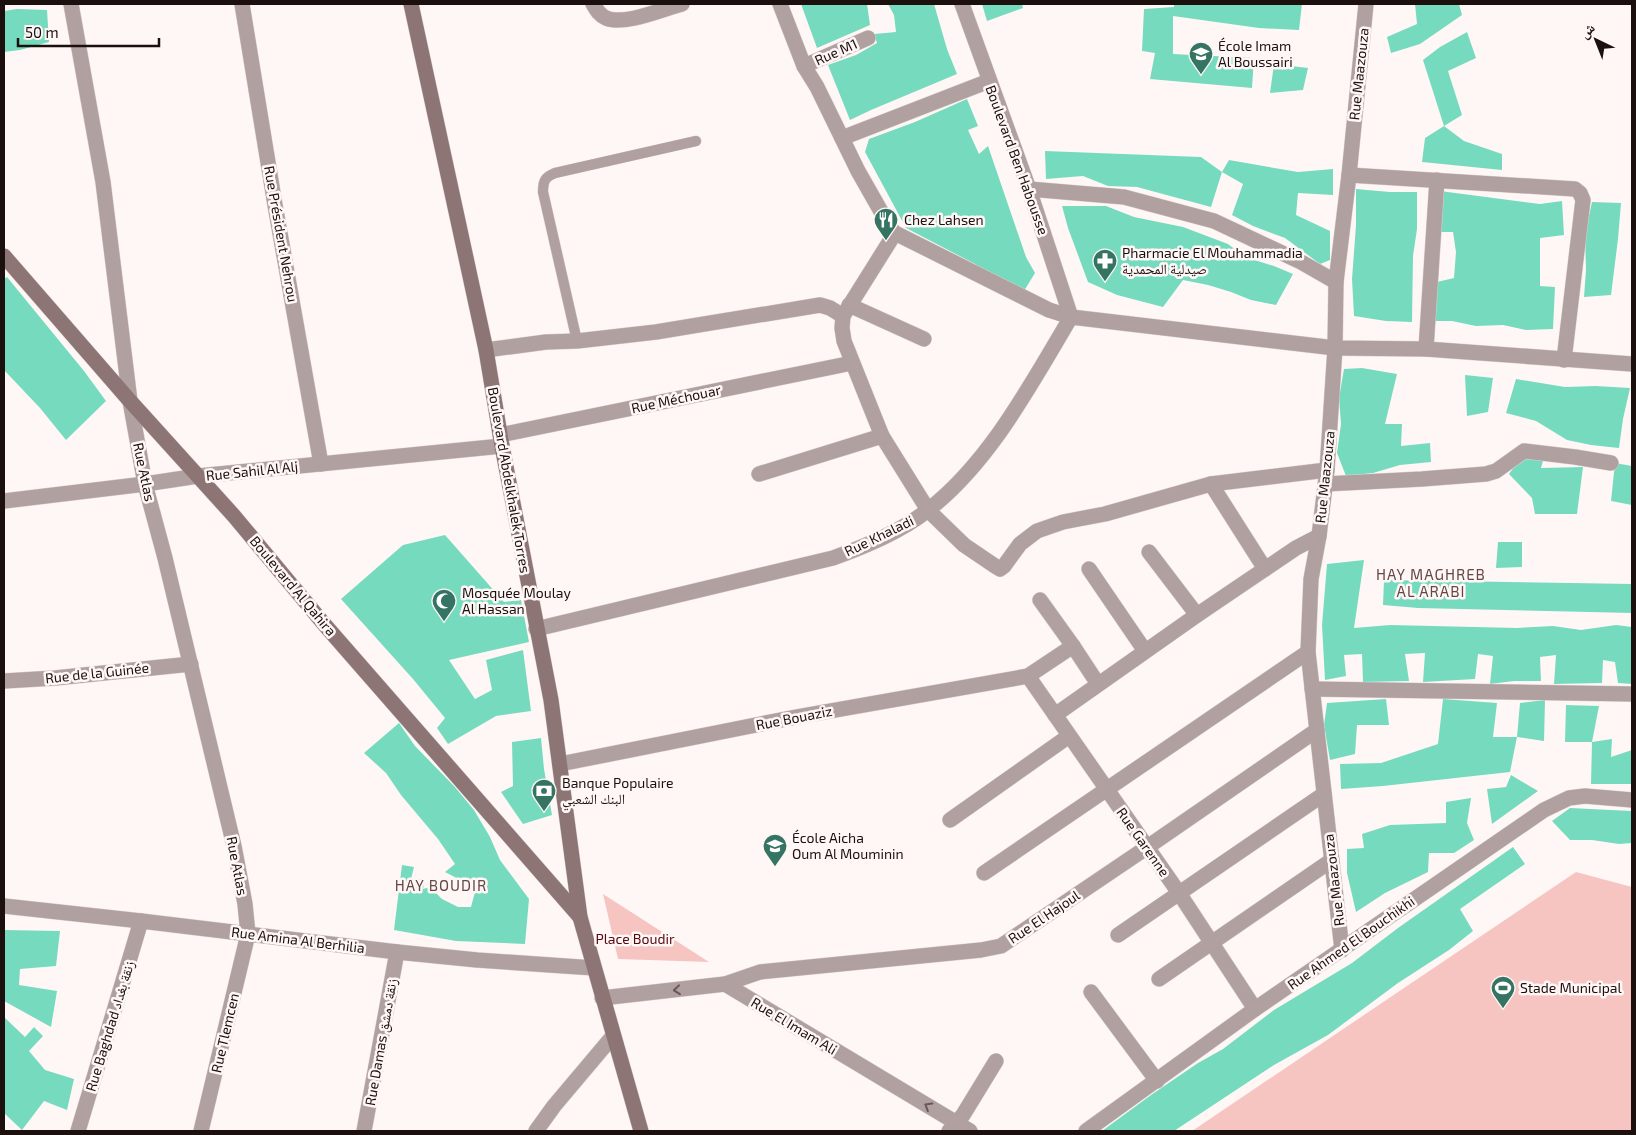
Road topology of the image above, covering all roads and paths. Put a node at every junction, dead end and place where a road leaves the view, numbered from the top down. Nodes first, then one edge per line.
1 (71, 4) edge
2 (242, 4) edge
3 (411, 4) edge
4 (593, 4) edge
5 (682, 4) edge
6 (780, 4) edge
7 (962, 4) edge
8 (1366, 4) edge
9 (868, 38) dead end
10 (804, 66) junction
11 (989, 81) junction
12 (842, 138) junction
13 (696, 141) dead end
14 (1349, 175) junction
15 (1438, 180) junction
16 (1029, 189) junction
17 (895, 233) junction
18 (4, 256) edge
19 (1336, 282) junction
20 (846, 310) junction
21 (1071, 317) junction
22 (924, 339) dead end
23 (577, 341) junction
24 (1335, 348) junction
25 (1426, 349) junction
26 (486, 350) junction
27 (1564, 360) junction
28 (852, 364) junction
29 (1632, 364) edge
30 (130, 401) junction
31 (882, 436) junction
32 (501, 441) junction
33 (321, 464) junction
34 (1611, 464) dead end
35 (759, 474) dead end
36 (198, 476) junction
37 (1326, 477) junction
38 (145, 484) junction
39 (1211, 484) junction
40 (4, 501) edge
41 (928, 510) junction
42 (1319, 536) junction
43 (1149, 552) dead end
44 (1089, 569) dead end
45 (1265, 569) junction
46 (1040, 600) dead end
47 (1197, 614) junction
48 (536, 629) junction
49 (1073, 646) junction
50 (1145, 651) junction
51 (1308, 652) junction
52 (191, 664) junction
53 (1028, 676) junction
54 (4, 681) edge
55 (1098, 684) junction
56 (1312, 689) junction
57 (1632, 694) edge
58 (1055, 715) junction
59 (1317, 730) junction
60 (1069, 736) junction
61 (560, 764) junction
62 (1106, 789) junction
63 (1324, 794) junction
64 (1632, 800) edge
65 (950, 820) dead end
66 (1146, 848) junction
67 (1332, 860) junction
68 (984, 873) dead end
69 (1179, 893) junction
70 (4, 906) edge
71 (580, 918) junction
72 (141, 921) junction
73 (248, 934) junction
74 (1118, 935) dead end
75 (1212, 943) junction
76 (1342, 950) junction
77 (397, 952) junction
78 (594, 968) junction
79 (1159, 979) dead end
80 (725, 984) junction
81 (1091, 992) dead end
82 (602, 998) junction
83 (1255, 1010) junction
84 (613, 1036) junction
85 (996, 1062) dead end
86 (1157, 1081) junction
87 (952, 1127) edge
88 (78, 1131) edge
89 (201, 1131) edge
90 (364, 1131) edge
91 (536, 1131) edge
92 (641, 1131) edge
93 (970, 1131) edge
94 (1086, 1131) edge

1 - 30 street, Rue Atlas
2 - 33 street, Rue Président Nehrou
3 - 26 main road, Boulevard Abdelkhalek Torres
4 - 5 street
6 - 10 street
7 - 11 street, Boulevard Ben Habousse
8 - 14 street, Rue Maazouza
9 - 10 street, Rue M1
10 - 12 street
11 - 12 street
11 - 16 street, Boulevard Ben Habousse
12 - 17 street
13 - 23 lane
14 - 15 street
14 - 19 street, Rue Maazouza
15 - 25 street
15 - 27 street
16 - 19 street
16 - 21 street, Boulevard Ben Habousse
17 - 20 street
17 - 21 street
18 - 30 main road, Boulevard Al Qahira
19 - 24 street, Rue Maazouza
20 - 22 street
20 - 23 street
20 - 28 street
21 - 24 street
21 - 41 street, Rue Khaladi
23 - 26 street
24 - 25 street
24 - 37 street, Rue Maazouza
25 - 27 street
26 - 32 main road, Boulevard Abdelkhalek Torres
27 - 29 street
28 - 31 street
28 - 32 street, Rue Méchouar
30 - 36 main road, Boulevard Al Qahira
30 - 38 street, Rue Atlas
31 - 35 street
31 - 41 street
32 - 33 street, Rue Sahil Al Alj
32 - 48 main road, Boulevard Abdelkhalek Torres
33 - 36 street, Rue Sahil Al Alj
34 - 37 street
36 - 38 street, Rue Sahil Al Alj
36 - 71 main road, Boulevard Al Qahira
37 - 39 street
37 - 42 street, Rue Maazouza
38 - 40 street, Rue Sahil Al Alj
38 - 52 street, Rue Atlas
39 - 41 street
39 - 45 street
41 - 48 street, Rue Khaladi
42 - 45 street
42 - 51 street, Rue Maazouza
43 - 47 street
44 - 50 street
45 - 47 street
46 - 49 street
47 - 50 street
48 - 61 main road, Boulevard Abdelkhalek Torres
49 - 53 street
49 - 55 street
50 - 55 street
51 - 56 street, Rue Maazouza
51 - 62 street
52 - 54 street, Rue de la Guinée
52 - 73 street, Rue Atlas
53 - 58 street, Rue Garenne
53 - 61 street, Rue Bouaziz
55 - 58 street
56 - 57 street
56 - 59 street, Rue Maazouza
58 - 60 street, Rue Garenne
59 - 63 street, Rue Maazouza
59 - 66 street, Rue El Hajoul
60 - 62 street, Rue Garenne
60 - 65 street
61 - 71 main road, Boulevard Abdelkhalek Torres
62 - 66 street, Rue Garenne
62 - 68 street
63 - 67 street, Rue Maazouza
63 - 69 street
64 - 76 street, Rue Ahmed El Bouchikhi
66 - 69 street, Rue Garenne
66 - 80 street, Rue El Hajoul
67 - 75 street
67 - 76 street, Rue Maazouza
69 - 74 street
69 - 75 street, Rue Garenne
70 - 72 street, Rue Amina Al Berhilia
71 - 78 main road, Boulevard Abdelkhalek Torres
72 - 73 street, Rue Amina Al Berhilia
72 - 88 street, Rue Baghdad زنقة بغداد
73 - 77 street, Rue Amina Al Berhilia
73 - 89 street, Rue Tlemcen
75 - 79 street
75 - 83 street, Rue Garenne
76 - 83 street, Rue Ahmed El Bouchikhi
77 - 78 street, Rue Amina Al Berhilia
77 - 90 street, Rue Damas زنقة دمشق
78 - 82 main road, Boulevard Abdelkhalek Torres
80 -> 82 street
87 -> 80 street, Rue El Imam Ali
81 - 86 street
82 - 84 main road, Boulevard Abdelkhalek Torres
83 - 86 street, Rue Ahmed El Bouchikhi
84 - 91 street
84 - 92 main road, Boulevard Abdelkhalek Torres
85 - 87 street
86 - 94 street, Rue Ahmed El Bouchikhi
87 - 93 street, Rue El Imam Ali

